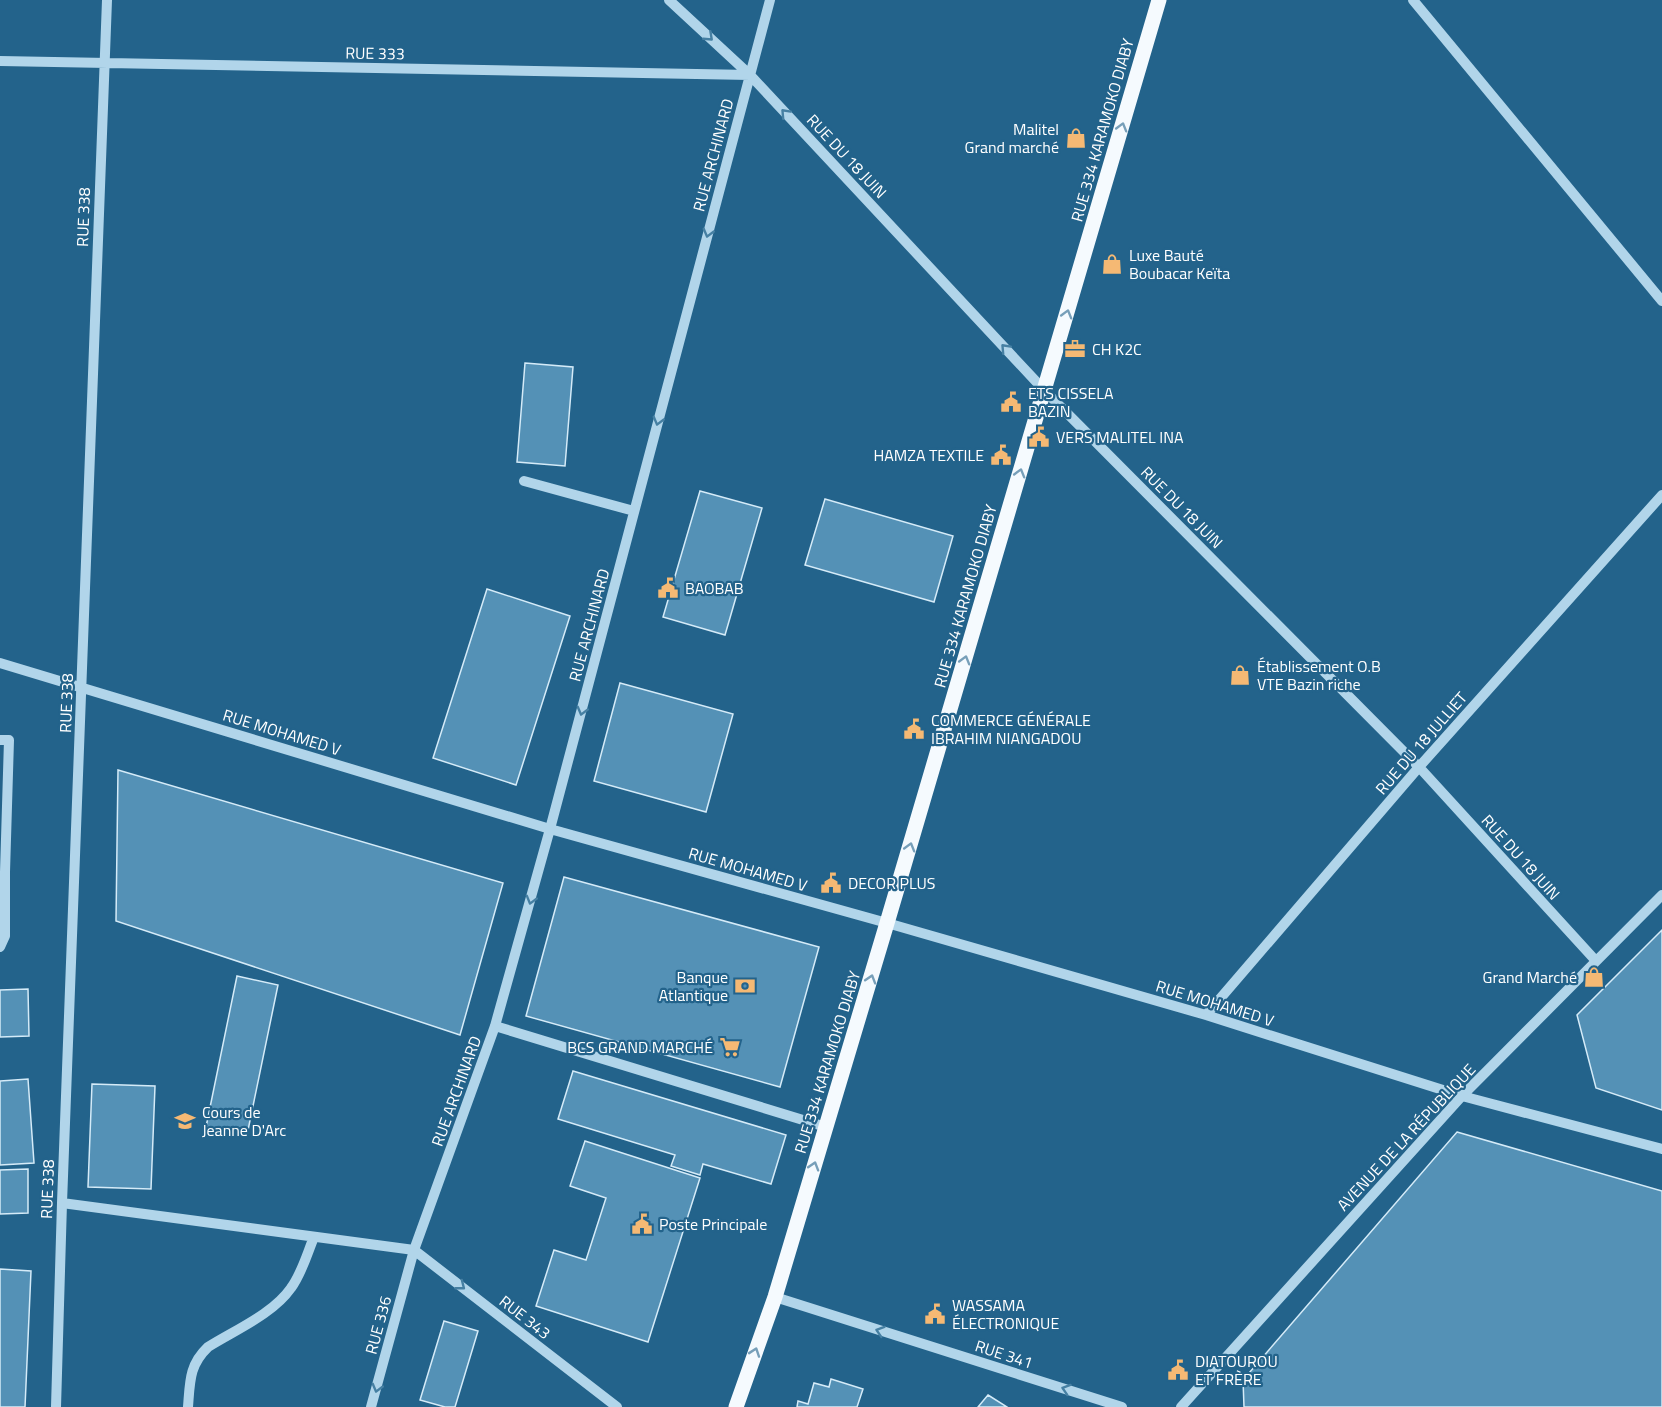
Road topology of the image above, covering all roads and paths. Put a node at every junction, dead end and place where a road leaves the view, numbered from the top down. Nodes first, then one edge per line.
1 (107, 0) edge
2 (669, 0) edge
3 (770, 0) edge
4 (1159, 0) edge
5 (1413, 0) edge
6 (0, 61) edge
7 (104, 62) junction
8 (750, 75) junction
9 (1662, 301) edge
10 (1044, 390) junction
11 (524, 481) dead end
12 (1662, 495) edge
13 (634, 511) junction
14 (0, 663) edge
15 (82, 687) junction
16 (0, 740) edge
17 (1419, 767) junction
18 (4, 810) edge
19 (550, 830) junction
20 (3, 872) edge
21 (1662, 895) edge
22 (887, 923) junction
23 (0, 947) edge
24 (1596, 961) junction
25 (1206, 1015) junction
26 (495, 1026) junction
27 (1462, 1096) junction
28 (826, 1127) junction
29 (1662, 1149) edge
30 (62, 1203) junction
31 (314, 1237) junction
32 (414, 1250) junction
33 (774, 1297) junction
34 (56, 1407) edge
35 (188, 1407) edge
36 (371, 1407) edge
37 (617, 1407) edge
38 (736, 1407) edge
39 (1122, 1407) edge
40 (1181, 1407) edge

1 - 7 street, RUE 338
2 -> 8 street, RUE DU 18 JUIN
3 - 8 street, RUE ARCHINARD
10 -> 4 main road, RUE 334 KARAMOKO DIABY
5 - 9 street
6 - 7 street, RUE 333
7 - 8 street, RUE 333
7 - 15 street, RUE 338
10 -> 8 street, RUE DU 18 JUIN
8 -> 13 street, RUE ARCHINARD
10 - 17 street, RUE DU 18 JUIN
22 -> 10 main road, RUE 334 KARAMOKO DIABY
11 - 13 street
12 - 17 street, RUE DU 18 JULLIET
13 -> 19 street, RUE ARCHINARD
14 - 15 street, RUE MOHAMED V
15 - 19 street, RUE MOHAMED V
15 - 30 street, RUE 338
16 - 18 street
17 - 24 street, RUE DU 18 JUIN
17 - 25 street, RUE DU 18 JULLIET
18 - 20 street
19 - 22 street, RUE MOHAMED V
19 -> 26 street, RUE ARCHINARD
20 - 23 street
21 - 24 street, AVENUE DE LA RÉPUBLIQUE
22 - 25 street, RUE MOHAMED V
28 -> 22 main road, RUE 334 KARAMOKO DIABY
24 - 27 street, AVENUE DE LA RÉPUBLIQUE
25 - 27 street, RUE MOHAMED V
26 - 28 street
26 - 32 street, RUE ARCHINARD
27 - 29 street, RUE MOHAMED V
27 - 40 street, AVENUE DE LA RÉPUBLIQUE
33 -> 28 main road, RUE 334 KARAMOKO DIABY
30 - 31 street
30 - 34 street, RUE 338
31 - 32 street
31 - 35 street
32 -> 36 street, RUE 336
32 -> 37 street, RUE 343
38 -> 33 main road, RUE 334 KARAMOKO DIABY
39 -> 33 street, RUE 341

